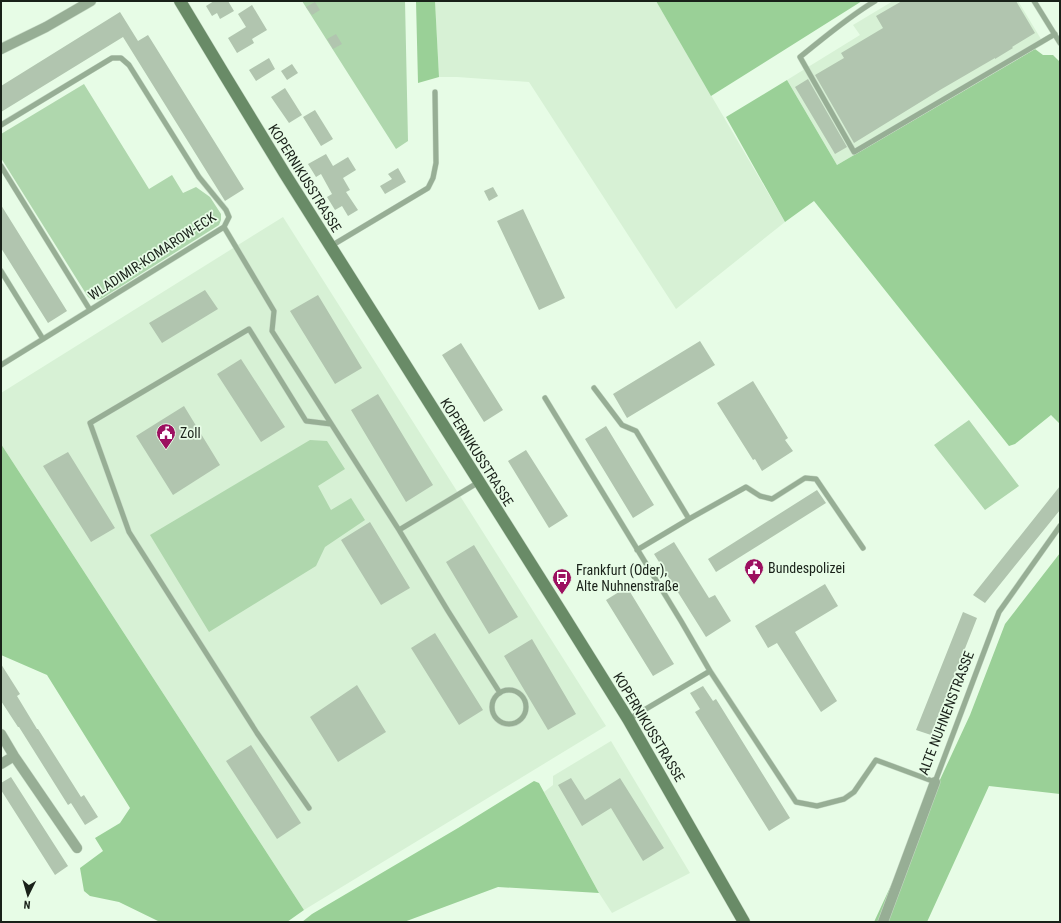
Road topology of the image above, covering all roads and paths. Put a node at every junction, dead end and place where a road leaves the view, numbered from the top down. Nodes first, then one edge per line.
1 (91, 1) edge
2 (180, 1) edge
3 (875, 1) edge
4 (1034, 1) edge
5 (1055, 34) junction
6 (1060, 43) edge
7 (1, 50) edge
8 (435, 92) dead end
9 (1, 125) edge
10 (1, 166) edge
11 (224, 227) junction
12 (330, 247) junction
13 (1, 271) edge
14 (90, 310) junction
15 (43, 339) junction
16 (1, 365) edge
17 (594, 388) dead end
18 (545, 398) dead end
19 (331, 424) junction
20 (478, 482) junction
21 (689, 519) junction
22 (1060, 526) edge
23 (399, 530) junction
24 (863, 548) dead end
25 (637, 550) junction
26 (710, 672) junction
27 (500, 693) junction
28 (628, 719) junction
29 (1, 734) edge
30 (14, 756) junction
31 (1, 764) edge
32 (935, 782) junction
33 (309, 808) dead end
34 (77, 848) dead end
35 (744, 922) edge
36 (883, 922) edge

1 - 7 street
2 - 12 main road, KOPERNIKUSSTRASSE
3 - 5 lane
4 - 5 lane
5 - 6 lane
8 - 12 lane
9 - 11 lane, WLADIMIR-KOMAROW-ECK
10 - 14 lane, WLADIMIR-KOMAROW-ECK
11 - 14 lane, WLADIMIR-KOMAROW-ECK
11 - 19 lane
12 - 20 main road, KOPERNIKUSSTRASSE
13 - 15 lane
14 - 15 lane
15 - 16 lane
17 - 21 lane
18 - 25 lane
19 - 23 lane
19 - 33 lane
20 - 23 lane
20 - 28 main road, KOPERNIKUSSTRASSE
21 - 24 lane
21 - 25 lane
22 - 32 lane, ALTE NUHNENSTRASSE
23 - 27 lane
25 - 26 lane
26 - 28 lane
26 - 32 lane
27 - 27 lane
28 - 35 main road, KOPERNIKUSSTRASSE
29 - 30 street
30 - 31 street
30 - 34 street
32 - 36 street, ALTE NUHNENSTRASSE

